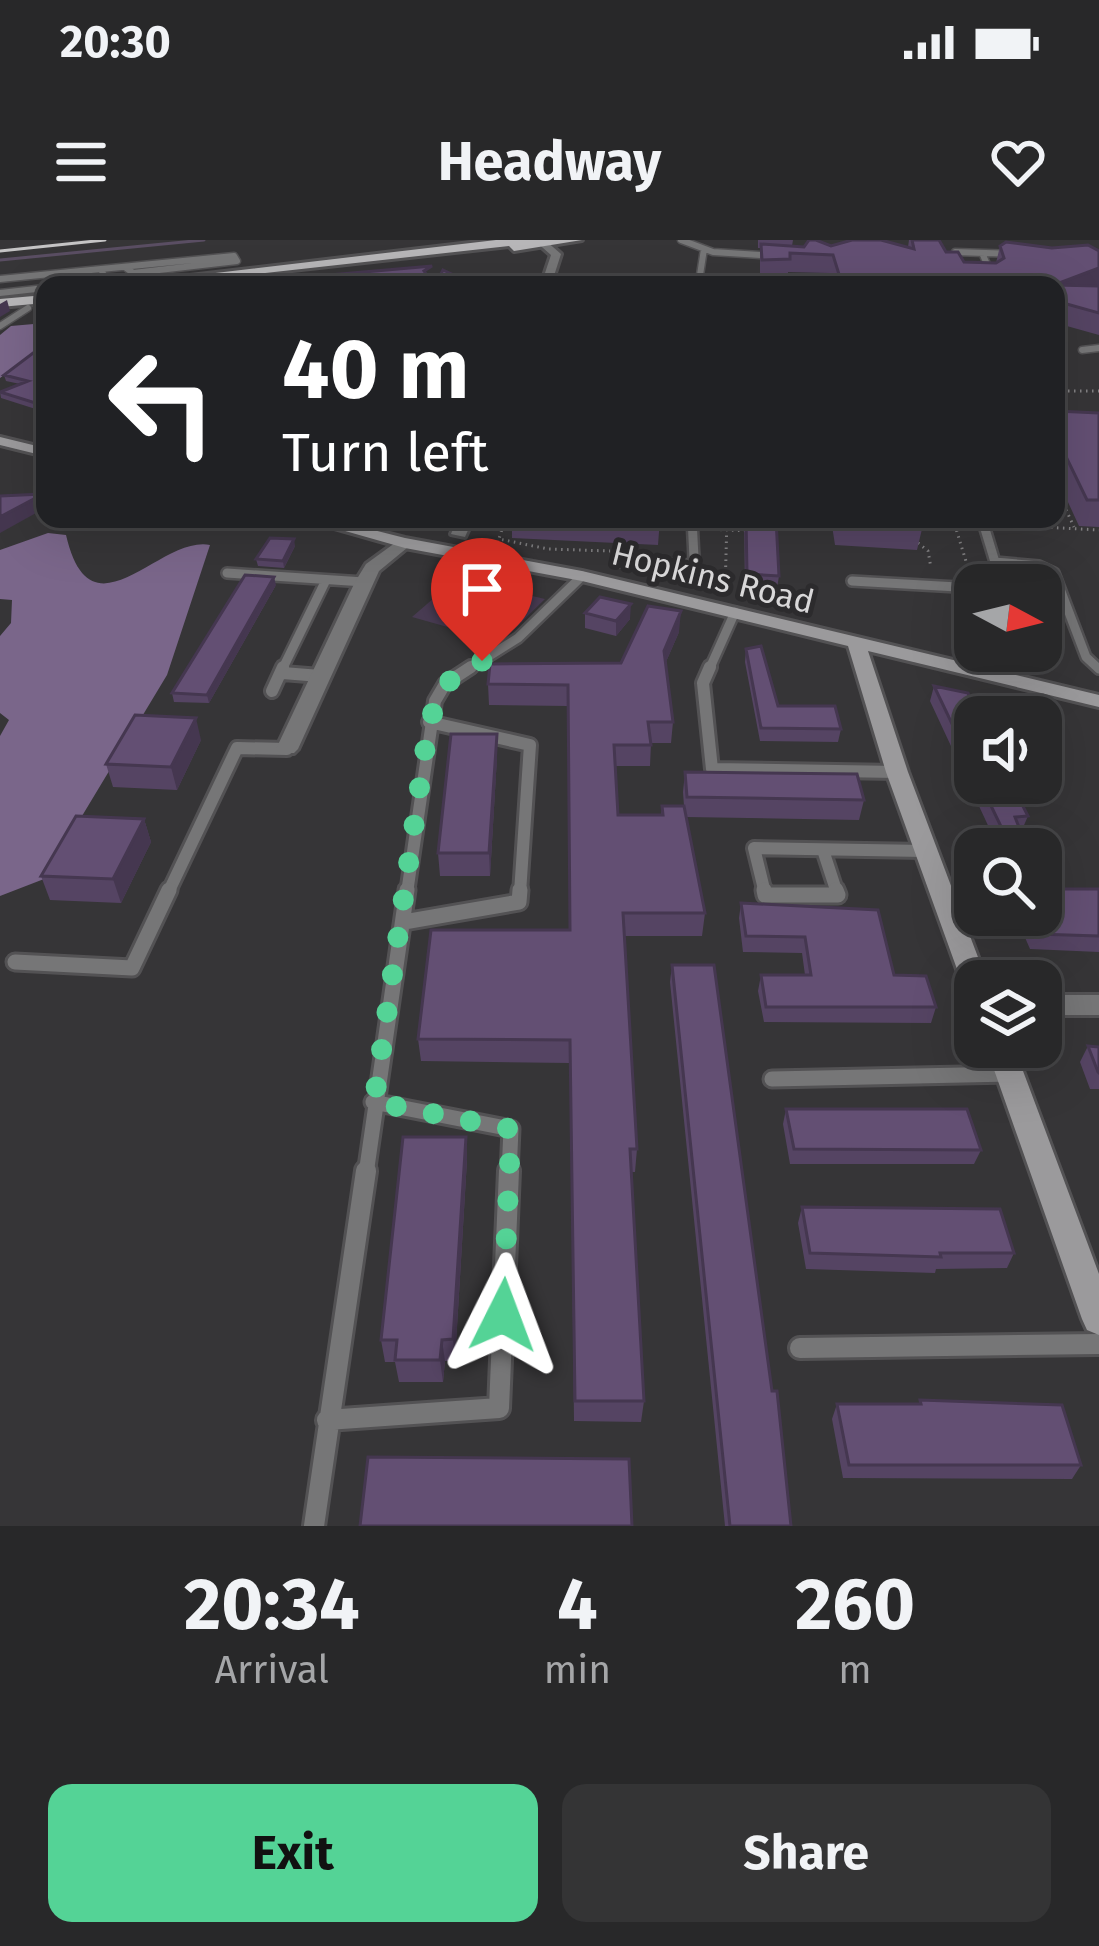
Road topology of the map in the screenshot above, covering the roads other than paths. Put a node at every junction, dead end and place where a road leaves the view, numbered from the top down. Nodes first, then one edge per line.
1 (576, 240) edge
2 (681, 240) edge
3 (538, 241) edge
4 (704, 249) junction
5 (982, 253) junction
6 (1026, 255) edge
7 (778, 256) edge
8 (124, 267) junction
9 (101, 269) junction
10 (332, 269) junction
11 (963, 274) edge
12 (977, 274) edge
13 (700, 275) dead end
14 (106, 276) edge
15 (229, 276) edge
16 (263, 276) edge
17 (549, 276) edge
18 (0, 279) edge
19 (36, 294) edge
20 (0, 298) edge
21 (36, 299) edge
22 (28, 304) junction
23 (36, 306) edge
24 (0, 326) edge
25 (1099, 348) edge
26 (1082, 350) dead end
27 (0, 441) edge
28 (36, 450) edge
29 (348, 528) edge
30 (692, 528) edge
31 (985, 528) edge
32 (405, 542) junction
33 (621, 562) dead end
34 (1017, 564) edge
35 (691, 565) junction
36 (227, 573) dead end
37 (582, 576) junction
38 (695, 578) dead end
39 (326, 580) junction
40 (852, 581) dead end
41 (364, 582) junction
42 (954, 583) edge
43 (1062, 595) edge
44 (735, 612) junction
45 (856, 643) junction
46 (1099, 669) edge
47 (283, 674) junction
48 (320, 676) junction
49 (272, 691) dead end
50 (1099, 701) edge
51 (429, 722) junction
52 (287, 749) joint
53 (897, 772) junction
54 (823, 850) junction
55 (926, 851) junction
56 (404, 922) junction
57 (967, 960) edge
58 (15, 962) dead end
59 (1062, 1005) edge
60 (1099, 1005) edge
61 (954, 1064) edge
62 (1009, 1068) edge
63 (772, 1079) dead end
64 (374, 1102) junction
65 (1099, 1319) edge
66 (1099, 1344) edge
67 (800, 1348) dead end
68 (327, 1420) junction
69 (314, 1526) edge

1 - 3 main road
2 - 4 lane
3 - 10 main road
3 - 17 street
4 - 7 lane
4 - 13 lane
5 - 6 lane
5 - 11 lane
5 - 12 lane
8 - 8 lane
8 - 9 lane
9 - 14 lane
9 - 18 lane
10 - 15 main road
10 - 16 main road
19 - 20 main road
20 - 22 main road
21 - 22 main road
22 - 23 lane
22 - 24 lane
25 - 26 lane
27 - 28 main road
29 - 32 main road, Hopkins Road
30 - 35 lane
31 - 34 lane
32 - 37 main road, Hopkins Road
32 - 41 street
33 - 35 lane
35 - 38 lane
36 - 39 lane
37 - 44 main road, Hopkins Road
37 - 51 lane
39 - 41 lane
39 - 47 lane
40 - 42 lane
41 - 48 street
43 - 46 lane
44 - 45 main road, Hopkins Road
44 - 53 lane
45 - 50 main road, Hopkins Road
45 - 53 main road
47 - 48 lane
47 - 49 lane
48 - 52 street
51 - 56 lane
51 - 56 lane
52 - 58 lane
53 - 55 main road
54 - 54 lane
54 - 55 lane
55 - 57 main road
56 - 64 lane
59 - 60 street
61 - 63 lane
62 - 65 main road
64 - 68 lane
64 - 68 lane
66 - 67 lane
68 - 69 lane

